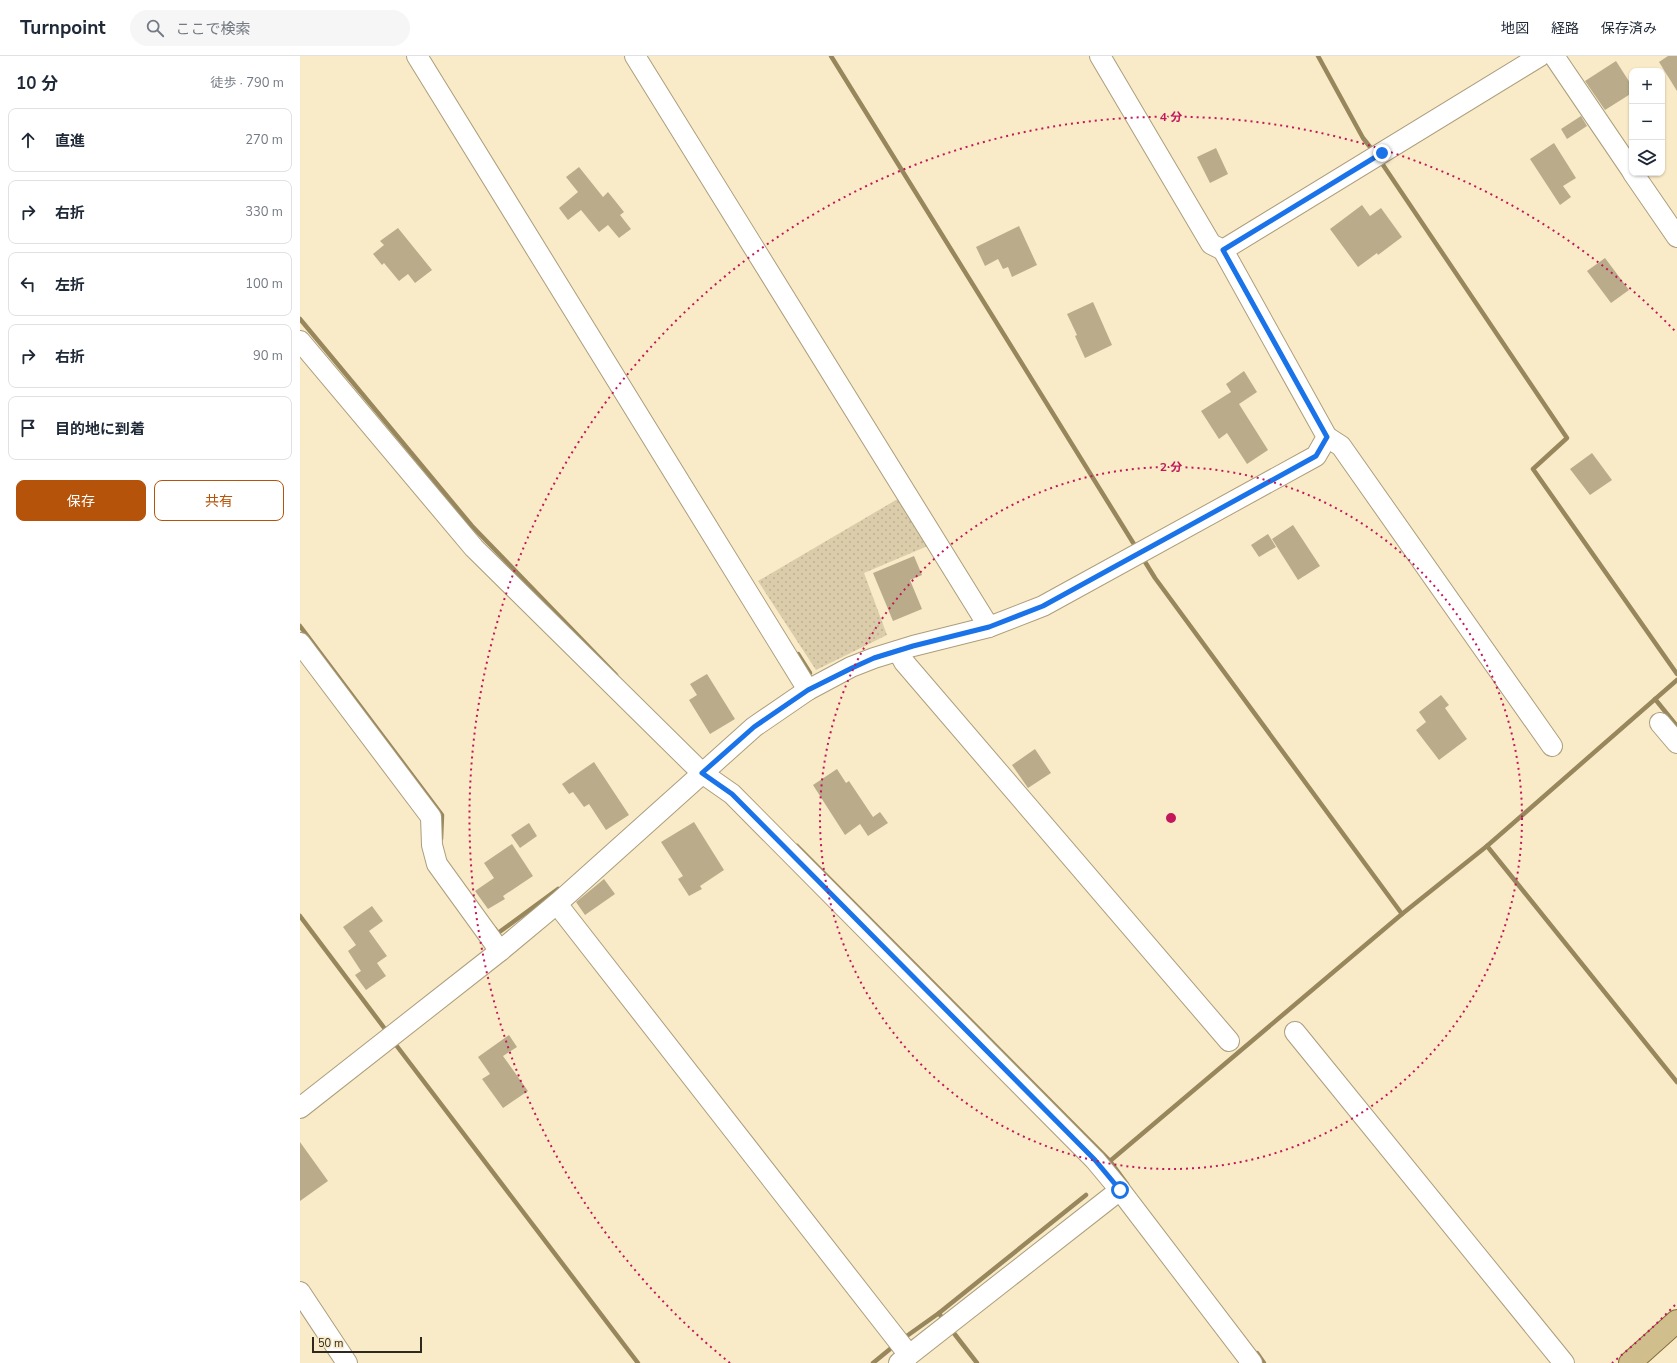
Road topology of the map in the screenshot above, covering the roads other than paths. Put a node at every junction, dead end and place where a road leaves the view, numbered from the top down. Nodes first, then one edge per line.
1 (417, 56) edge
2 (635, 56) edge
3 (1100, 56) edge
4 (1540, 56) edge
5 (1554, 56) edge
6 (1629, 166) edge
7 (1636, 176) edge
8 (1677, 236) edge
9 (1223, 250) junction
10 (300, 341) edge
11 (1327, 437) junction
12 (989, 627) junction
13 (300, 643) edge
14 (898, 650) junction
15 (808, 690) junction
16 (1660, 723) dead end
17 (1677, 743) edge
18 (1552, 746) dead end
19 (707, 768) junction
20 (562, 899) junction
21 (500, 951) junction
22 (1295, 1032) dead end
23 (1229, 1041) dead end
24 (300, 1108) edge
25 (1120, 1190) junction
26 (300, 1292) edge
27 (1677, 1321) edge
28 (901, 1351) edge
29 (347, 1363) edge
30 (1252, 1363) edge
31 (1564, 1363) edge
32 (1630, 1363) edge

1 - 15 street
2 - 12 street
3 - 9 street
4 - 9 street
5 - 6 street
7 - 8 street
9 - 11 street
10 - 19 street
11 - 12 street
11 - 18 street
12 - 14 street
13 - 21 street
14 - 15 street
14 - 23 street
15 - 19 street
16 - 17 street
19 - 20 street
19 - 25 street
20 - 21 street
20 - 28 street
21 - 24 street
22 - 31 street
25 - 28 street
25 - 30 street
26 - 29 street
27 - 32 main road

